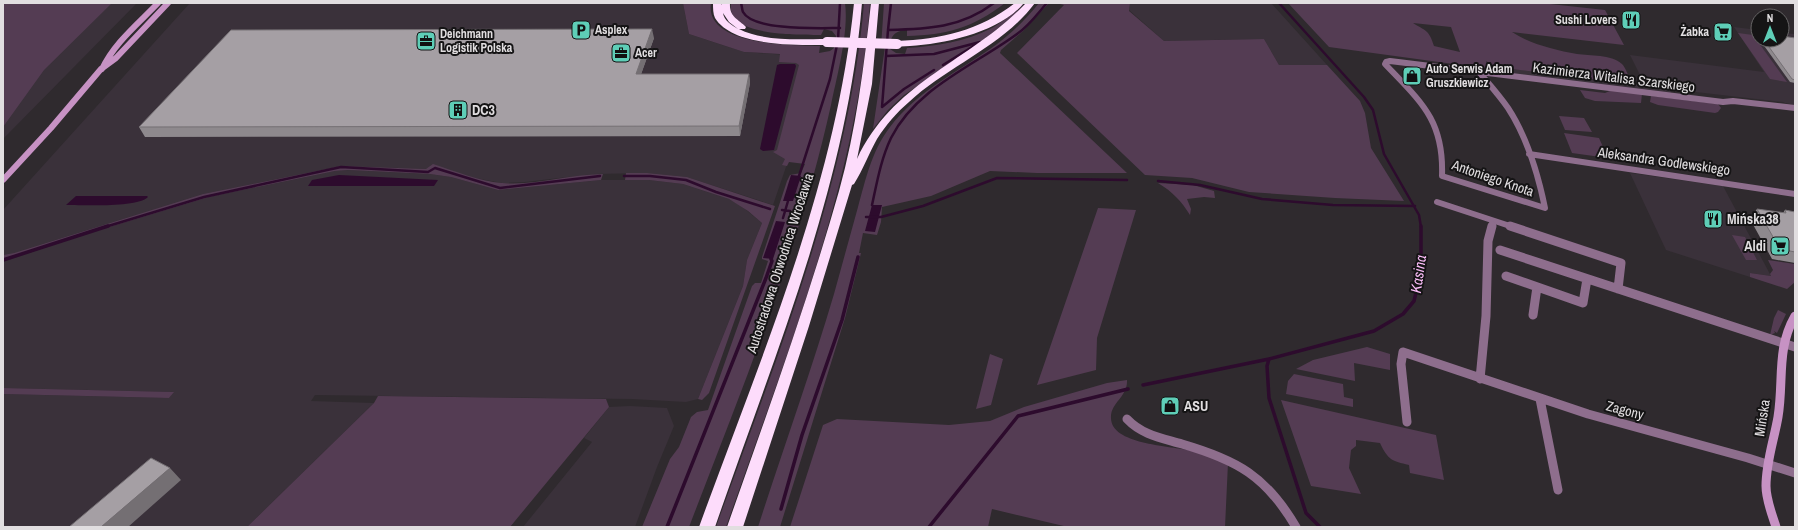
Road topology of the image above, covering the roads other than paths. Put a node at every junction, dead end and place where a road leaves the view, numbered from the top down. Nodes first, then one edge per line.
1 (158, 3) edge
2 (168, 3) edge
3 (717, 3) edge
4 (726, 3) edge
5 (850, 3) edge
6 (858, 3) edge
7 (875, 3) edge
8 (1010, 3) edge
9 (1020, 3) edge
10 (1031, 3) edge
11 (856, 26) junction
12 (827, 40) junction
13 (898, 42) junction
14 (1385, 64) joint
15 (101, 69) junction
16 (1479, 72) junction
17 (1795, 108) edge
18 (1529, 154) junction
19 (3, 180) edge
20 (845, 190) junction
21 (1795, 194) edge
22 (1438, 202) dead end
23 (1493, 221) junction
24 (1500, 250) dead end
25 (1506, 276) dead end
26 (1587, 279) junction
27 (1537, 287) junction
28 (1618, 287) junction
29 (1533, 315) dead end
30 (1795, 316) edge
31 (1783, 343) junction
32 (1795, 347) edge
33 (1480, 378) junction
34 (1540, 399) junction
35 (1127, 419) dead end
36 (1407, 422) dead end
37 (1768, 464) junction
38 (1795, 473) edge
39 (1558, 490) dead end
40 (707, 527) edge
41 (735, 527) edge
42 (1296, 527) edge
43 (1776, 527) edge

1 - 15 street
2 - 15 street
3 - 12 highway
4 - 12 highway
5 - 11 highway
6 - 11 highway, Autostradowa Obwodnica Wrocławia
7 - 20 highway
8 - 13 highway
9 - 13 highway
10 - 20 highway
11 - 40 highway, Autostradowa Obwodnica Wrocławia
12 - 13 highway, bridge
14 - 16 street, Kazimierza Witalisa Szarskiego
14 - 18 street, Antoniego Knota
15 - 19 street
16 - 17 street, Kazimierza Witalisa Szarskiego
16 - 18 street
18 - 21 street, Aleksandra Godlewskiego
20 - 41 highway
22 - 23 street
23 - 28 street
23 - 33 street
24 - 26 street
25 - 27 street
26 - 27 street
26 - 28 street
27 - 29 street
28 - 31 street
30 - 31 street, Mińska
31 - 32 street
31 - 37 street, Mińska
33 - 34 street, Zagony
33 - 36 street, Zagony
34 - 37 street, Zagony
34 - 39 street
35 - 42 street
37 - 38 street, Zagony
37 - 43 street, Mińska

